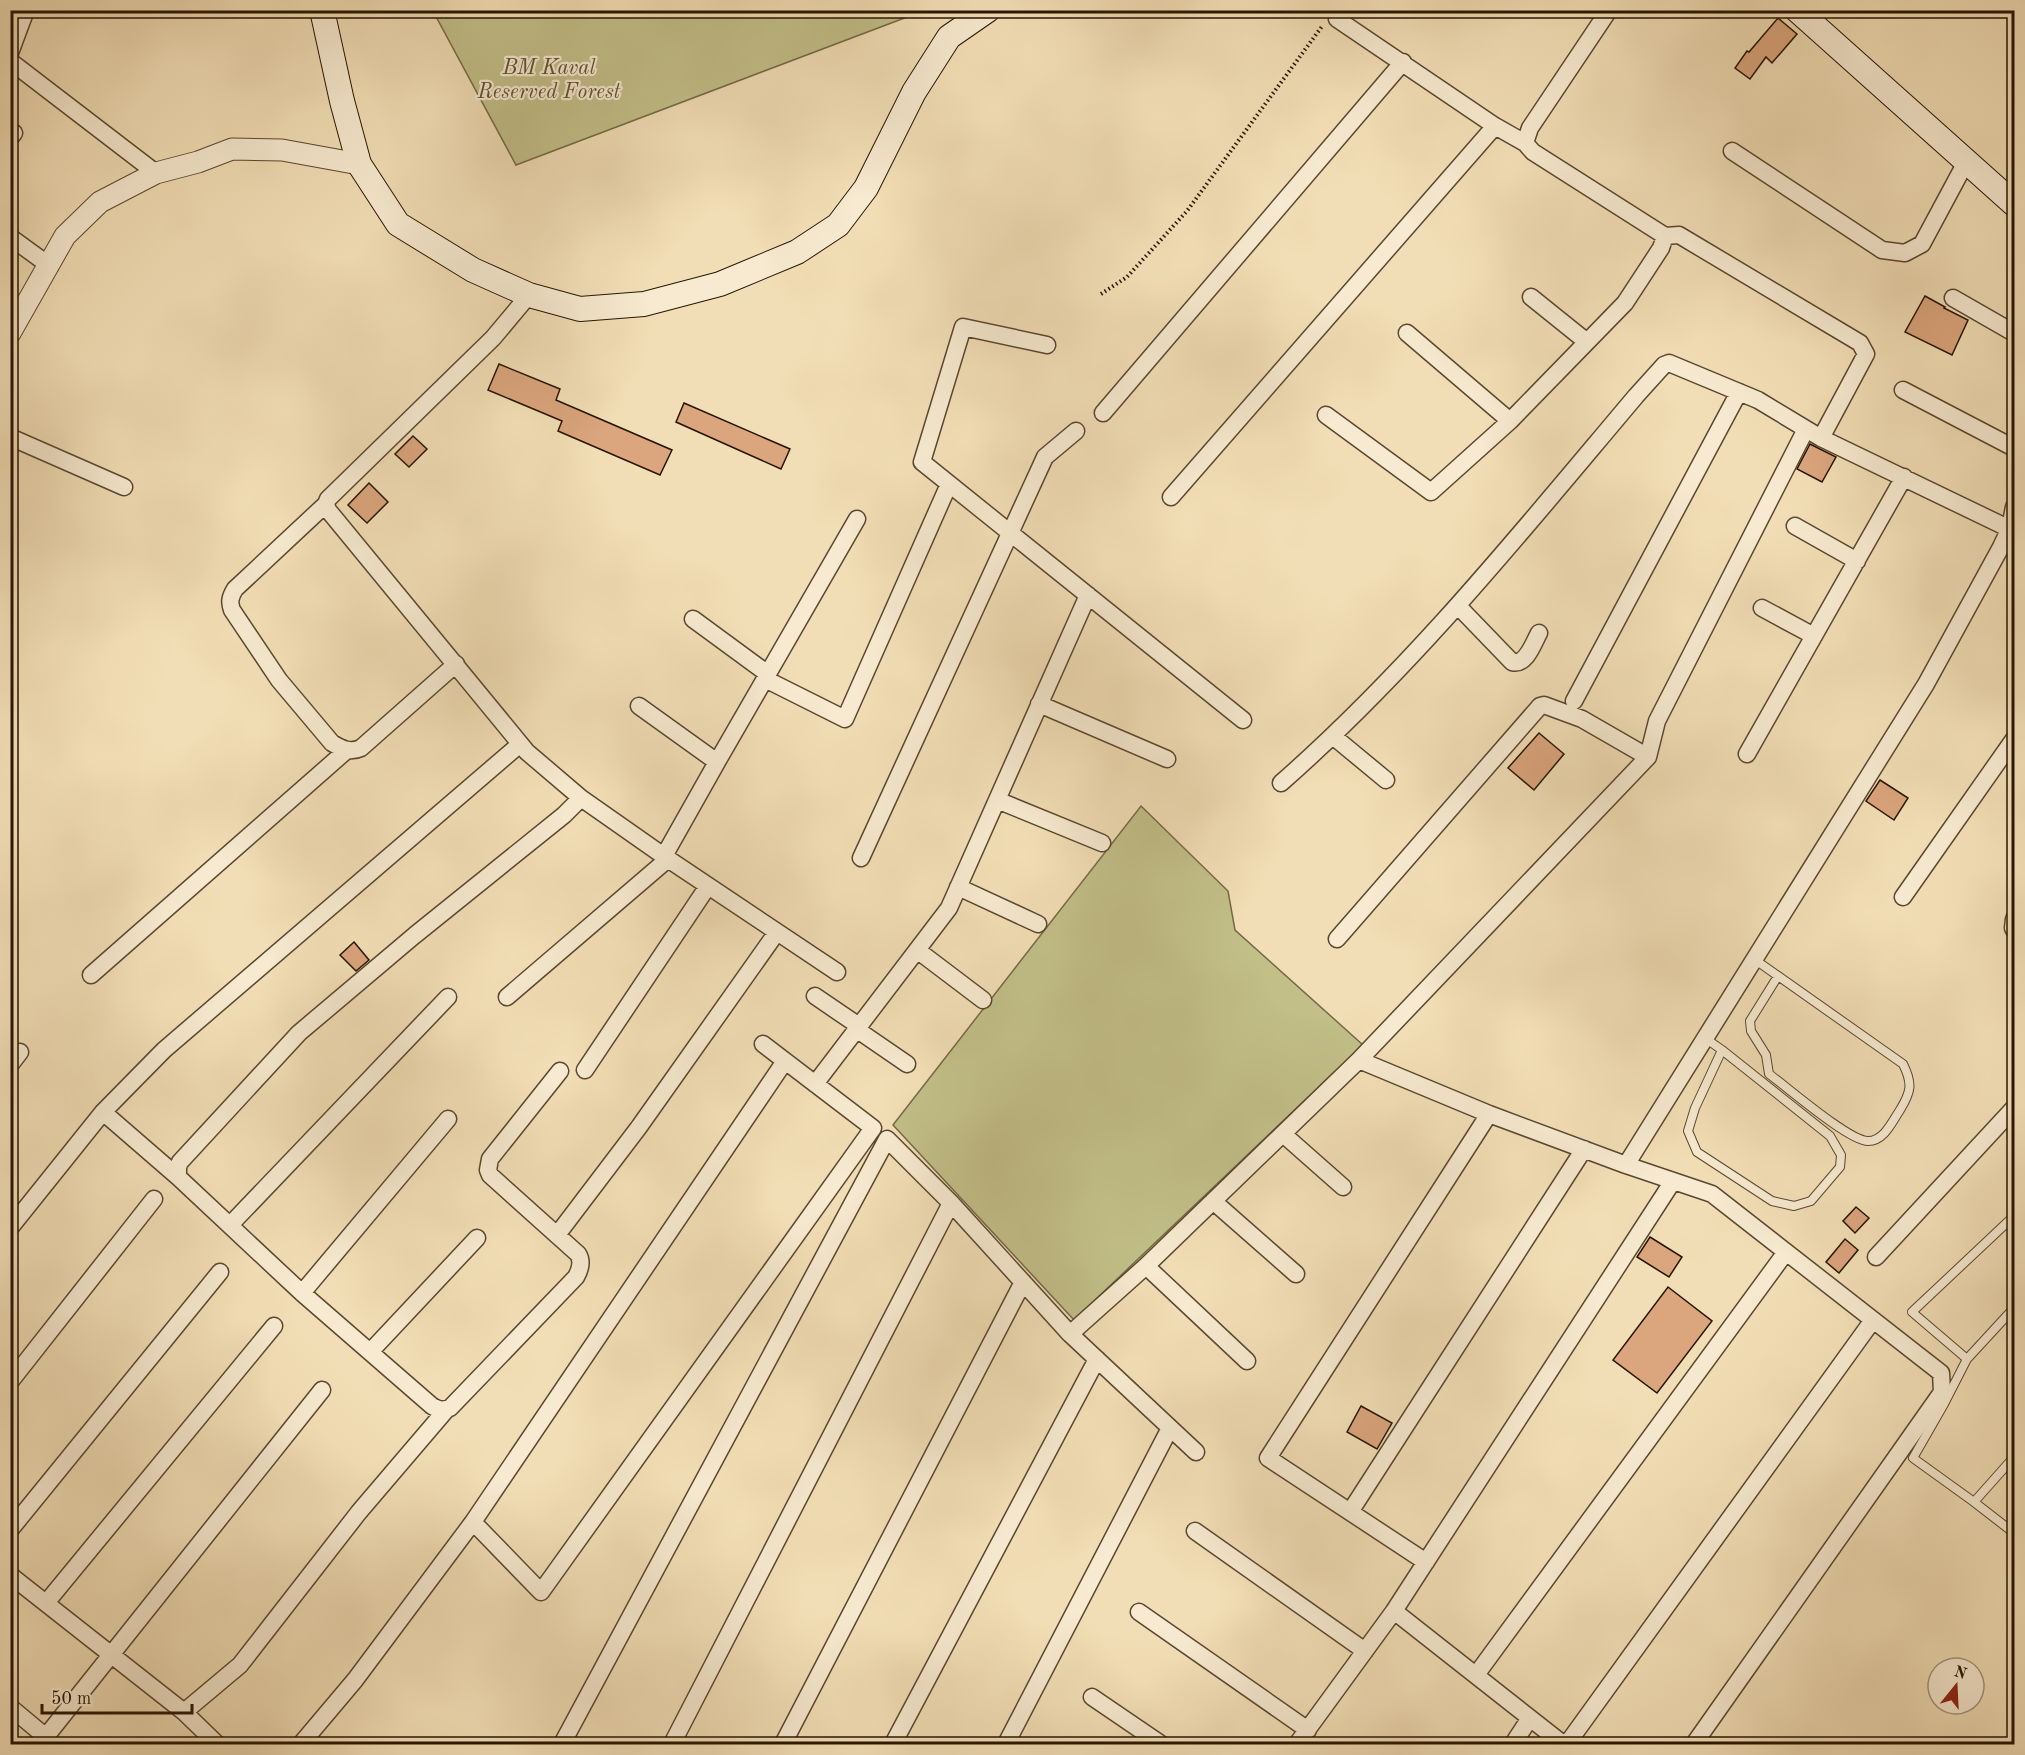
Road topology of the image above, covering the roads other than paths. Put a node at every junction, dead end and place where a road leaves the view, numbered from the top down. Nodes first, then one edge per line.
1 (26, 10) edge
2 (321, 10) edge
3 (988, 10) edge
4 (1609, 10) edge
5 (1797, 10) edge
6 (1337, 19) road end
7 (10, 53) edge
8 (10, 61) edge
9 (1403, 62) junction
10 (1495, 126) junction
11 (1525, 143) junction
12 (1732, 151) dead end
13 (1966, 162) junction
14 (359, 165) junction
15 (156, 172) junction
16 (2014, 204) edge
17 (1665, 236) junction
18 (10, 237) edge
19 (50, 266) junction
20 (529, 295) junction
21 (1531, 297) dead end
22 (1953, 298) dead end
23 (10, 333) edge
24 (1407, 333) dead end
25 (2014, 333) edge
26 (1587, 342) junction
27 (1047, 345) dead end
28 (1903, 390) dead end
29 (1739, 392) junction
30 (1103, 413) dead end
31 (1326, 415) dead end
32 (1510, 421) junction
33 (1806, 429) junction
34 (1076, 431) dead end
35 (10, 437) edge
36 (1821, 438) junction
37 (2014, 448) edge
38 (1904, 477) junction
39 (949, 484) junction
40 (124, 487) dead end
41 (1171, 497) dead end
42 (326, 504) junction
43 (2014, 507) edge
44 (857, 519) dead end
45 (1795, 526) dead end
46 (2012, 529) edge
47 (1010, 533) junction
48 (1857, 561) junction
49 (1088, 595) junction
50 (1458, 606) junction
51 (1762, 608) dead end
52 (693, 619) dead end
53 (1539, 633) dead end
54 (1814, 636) junction
55 (456, 664) junction
56 (766, 676) junction
57 (1574, 701) dead end
58 (1040, 704) junction
59 (639, 706) dead end
60 (1243, 720) dead end
61 (1334, 737) junction
62 (2014, 739) edge
63 (519, 745) junction
64 (347, 750) junction
65 (1747, 754) dead end
66 (1648, 757) junction
67 (1167, 759) dead end
68 (717, 762) junction
69 (1386, 780) dead end
70 (1281, 783) dead end
71 (581, 798) junction
72 (997, 800) junction
73 (1102, 843) dead end
74 (666, 858) junction
75 (861, 858) dead end
76 (708, 886) junction
77 (958, 887) junction
78 (1903, 897) dead end
79 (2014, 920) edge
80 (1038, 924) dead end
81 (2014, 930) edge
82 (777, 932) junction
83 (1337, 939) dead end
84 (917, 950) junction
85 (1754, 959) junction
86 (837, 972) dead end
87 (91, 975) dead end
88 (1778, 976) junction
89 (814, 996) dead end
90 (448, 997) dead end
91 (507, 997) dead end
92 (983, 1000) dead end
93 (858, 1028) junction
94 (1705, 1038) junction
95 (763, 1044) dead end
96 (1722, 1050) junction
97 (1359, 1060) junction
98 (785, 1061) junction
99 (907, 1064) dead end
100 (585, 1070) dead end
101 (560, 1071) dead end
102 (815, 1084) junction
103 (2014, 1108) edge
104 (103, 1112) junction
105 (1489, 1114) junction
106 (448, 1119) dead end
107 (1283, 1134) junction
108 (1584, 1149) junction
109 (1626, 1165) junction
110 (178, 1176) junction
111 (1673, 1181) junction
112 (1343, 1187) dead end
113 (154, 1199) dead end
114 (1213, 1201) junction
115 (951, 1203) junction
116 (2014, 1216) edge
117 (230, 1225) junction
118 (10, 1228) edge
119 (556, 1235) junction
120 (477, 1238) dead end
121 (1786, 1252) junction
122 (1876, 1257) dead end
123 (1146, 1266) junction
124 (220, 1272) dead end
125 (1296, 1274) dead end
126 (1023, 1282) junction
127 (302, 1293) junction
128 (2014, 1308) edge
129 (1873, 1320) junction
130 (274, 1326) dead end
131 (1070, 1334) junction
132 (370, 1352) junction
133 (1097, 1359) junction
134 (1967, 1359) junction
135 (1247, 1361) dead end
136 (13, 1375) edge
137 (322, 1390) dead end
138 (446, 1410) junction
139 (1170, 1428) junction
140 (1196, 1452) dead end
141 (2014, 1457) edge
142 (1974, 1502) junction
143 (1350, 1512) junction
144 (473, 1522) junction
145 (10, 1530) edge
146 (1195, 1531) dead end
147 (2014, 1533) edge
148 (1426, 1562) junction
149 (10, 1575) edge
150 (46, 1603) junction
151 (1394, 1611) junction
152 (1140, 1612) dead end
153 (1365, 1651) junction
154 (112, 1655) junction
155 (1476, 1675) junction
156 (1092, 1697) dead end
157 (10, 1707) edge
158 (184, 1712) junction
159 (1530, 1718) junction
160 (1308, 1730) junction
161 (43, 1741) edge
162 (217, 1744) edge
163 (301, 1744) edge
164 (562, 1744) edge
165 (672, 1744) edge
166 (783, 1744) edge
167 (893, 1744) edge
168 (1006, 1744) edge
169 (1161, 1744) edge
170 (1297, 1744) edge
171 (1513, 1744) edge
172 (1563, 1744) edge
173 (1568, 1744) edge
174 (1694, 1744) edge

1 - 7 street
2 - 14 main road
3 - 20 main road
4 - 11 street
5 - 13 main road
6 - 9 street
8 - 15 street
9 - 10 street
9 - 30 street
10 - 11 street
10 - 41 street
11 - 17 street
12 - 13 street
13 - 16 main road
14 - 15 street
14 - 20 main road
15 - 19 street
17 - 26 street
17 - 36 street
18 - 19 street
19 - 23 street
20 - 42 street
21 - 26 street
22 - 25 street
24 - 32 street
26 - 32 street
27 - 39 street
28 - 37 street
29 - 33 street
29 - 50 street
29 - 57 street
31 - 32 street
33 - 36 street
33 - 66 street
34 - 47 street
35 - 40 street
36 - 38 street
38 - 46 street
38 - 48 street
39 - 47 street
39 - 56 street
42 - 55 street
42 - 64 street
43 - 46 street
44 - 56 street
45 - 48 street
46 - 85 street
47 - 49 street
47 - 75 street
48 - 54 street
49 - 58 street
49 - 60 street
50 - 53 street
50 - 61 street
51 - 54 street
52 - 56 street
54 - 65 street
55 - 63 street
55 - 64 street
56 - 68 street
58 - 67 street
58 - 72 street
59 - 68 street
61 - 69 street
61 - 70 street
62 - 78 street
63 - 71 street
63 - 104 street
64 - 87 street
66 - 83 street
66 - 97 street
68 - 74 street
71 - 74 street
71 - 110 street
72 - 73 street
72 - 77 street
74 - 76 street
74 - 91 street
76 - 82 street
76 - 100 street
77 - 80 street
77 - 84 street
79 - 81 street
82 - 86 street
82 - 119 street
84 - 92 street
84 - 93 street
85 - 88 lane
85 - 94 street
88 - 88 lane
89 - 93 street
90 - 117 street
93 - 99 street
93 - 102 street
94 - 96 lane
94 - 109 street
95 - 98 street
96 - 96 lane
97 - 105 street
97 - 107 street
98 - 102 street
98 - 144 street
101 - 119 street
102 - 144 street
103 - 122 street
104 - 110 street
104 - 118 street
105 - 108 street
105 - 143 street
106 - 127 street
107 - 112 street
107 - 114 street
108 - 109 street
108 - 143 street
109 - 111 street
110 - 117 street
111 - 121 street
111 - 148 street
113 - 136 street
114 - 123 street
114 - 125 street
115 - 126 street
115 - 164 street
115 - 165 street
116 - 134 lane
117 - 127 street
119 - 138 street
120 - 132 street
121 - 129 street
121 - 155 street
123 - 131 street
123 - 135 street
124 - 145 street
126 - 131 street
126 - 166 street
127 - 132 street
128 - 134 lane
129 - 173 street
129 - 174 street
130 - 150 street
131 - 133 street
132 - 138 street
133 - 139 street
133 - 167 street
134 - 142 lane
137 - 154 street
138 - 158 street
139 - 140 street
139 - 168 street
141 - 142 lane
142 - 147 lane
143 - 148 street
144 - 163 street
146 - 153 street
148 - 151 street
149 - 150 street
150 - 154 street
151 - 153 street
151 - 155 street
152 - 160 street
153 - 160 street
154 - 158 street
154 - 161 street
155 - 159 street
156 - 169 street
157 - 161 street
158 - 162 street
159 - 171 street
159 - 172 street
160 - 170 street

